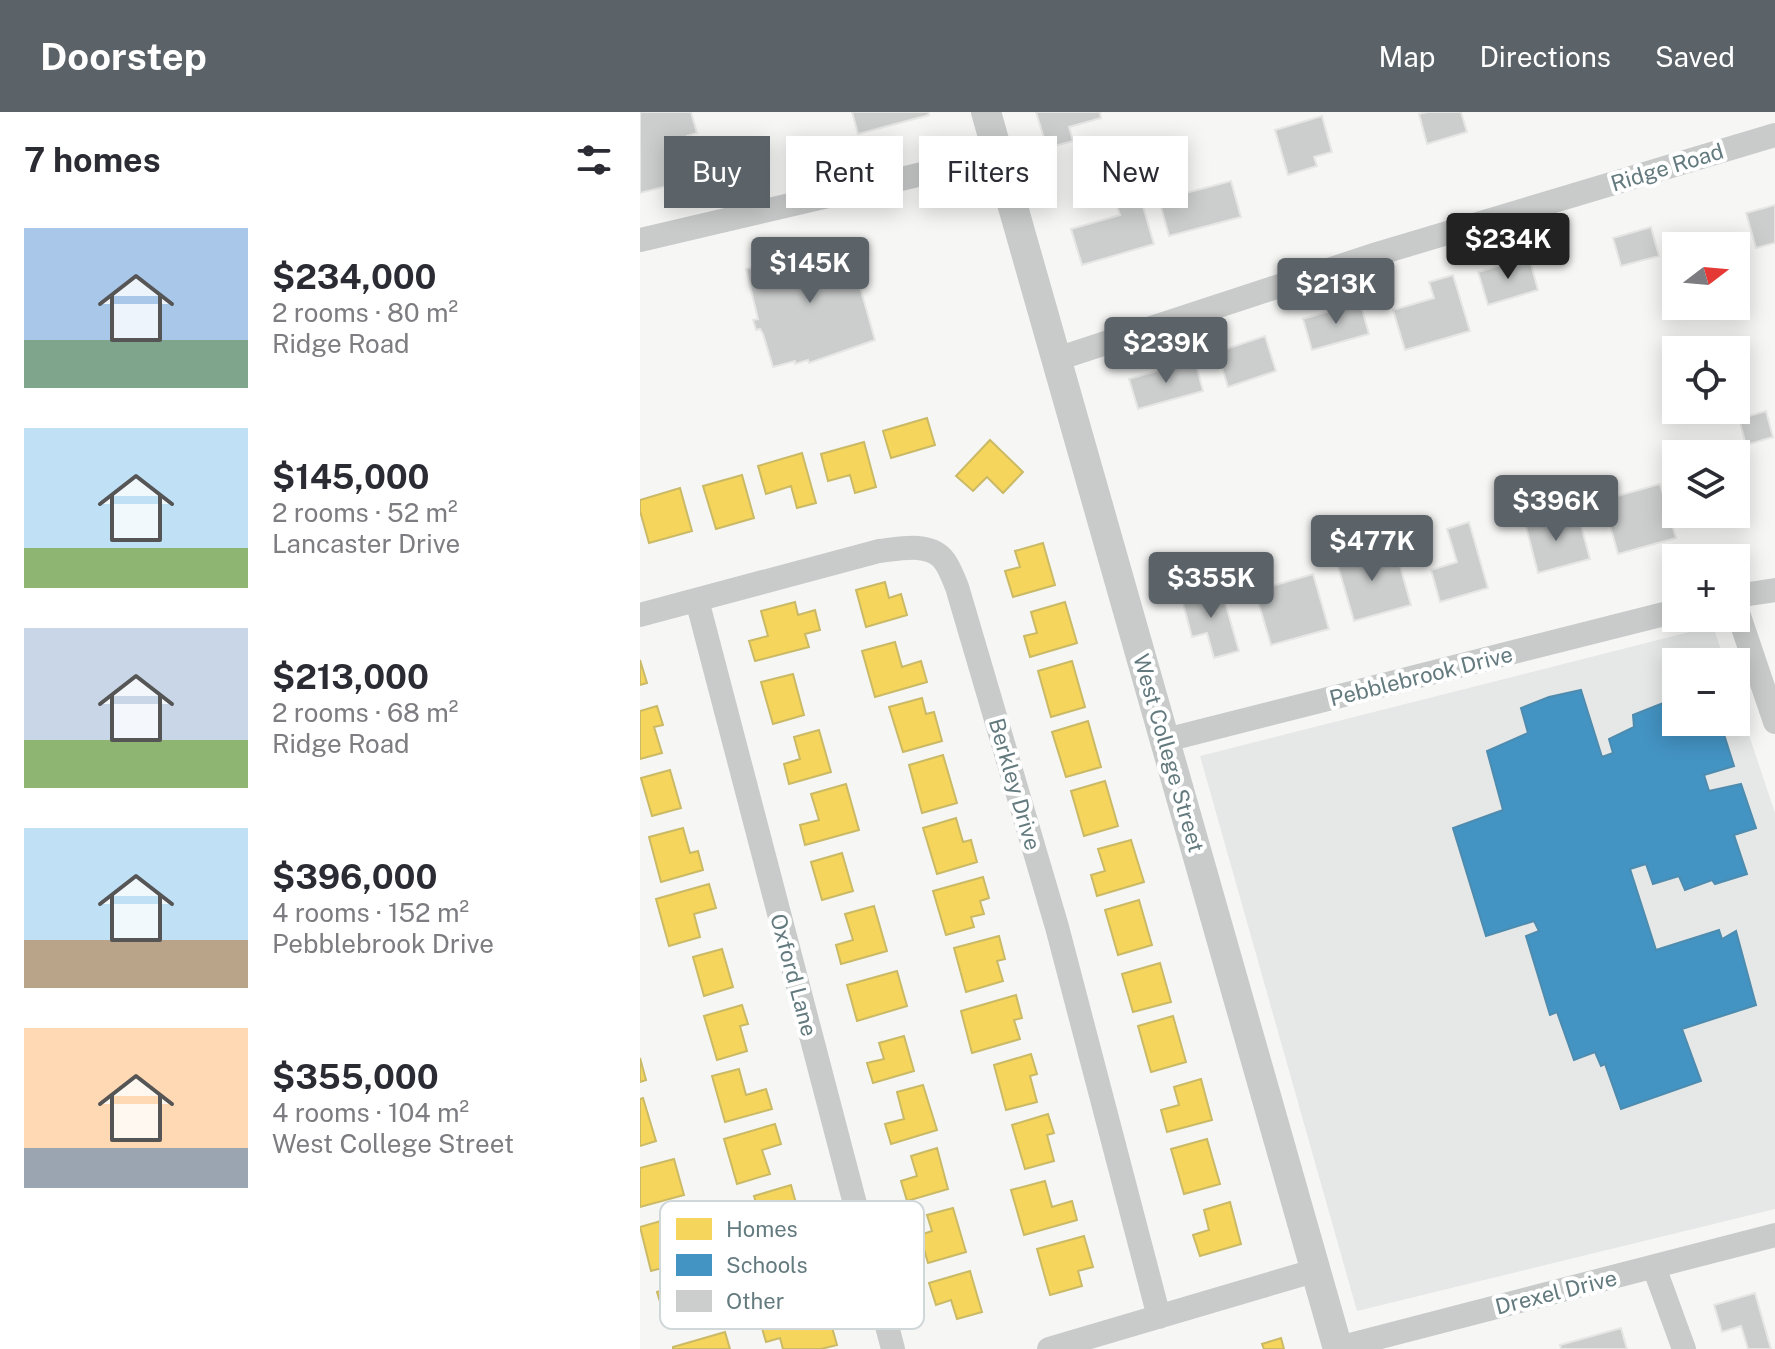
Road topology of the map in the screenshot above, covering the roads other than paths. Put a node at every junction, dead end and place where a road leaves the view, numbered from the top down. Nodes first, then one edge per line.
1 (986, 112) edge
2 (1775, 135) edge
3 (993, 136) edge
4 (919, 175) edge
5 (1014, 208) edge
6 (640, 240) edge
7 (1057, 359) junction
8 (1775, 590) edge
9 (1750, 594) edge
10 (697, 600) junction
11 (640, 615) edge
12 (1662, 615) edge
13 (1744, 632) edge
14 (1775, 722) edge
15 (1166, 740) junction
16 (854, 1201) edge
17 (1775, 1235) edge
18 (1654, 1267) junction
19 (1317, 1270) junction
20 (1159, 1317) junction
21 (888, 1329) edge
22 (893, 1349) edge
23 (1049, 1349) edge
24 (1338, 1349) edge
25 (1684, 1349) edge

1 - 3 street, West College Street
2 - 7 street, Ridge Road
4 - 6 street
5 - 7 street, West College Street
7 - 15 street, West College Street
8 - 9 street
10 - 11 street, Berkley Drive
10 - 16 street, Oxford Lane
10 - 20 street, Berkley Drive
12 - 15 street, Pebblebrook Drive
13 - 14 street
15 - 19 street, West College Street
17 - 18 street, Drexel Drive
18 - 24 street, Drexel Drive
18 - 25 street
19 - 20 street
19 - 24 street, West College Street
20 - 23 street
21 - 22 street, Oxford Lane

